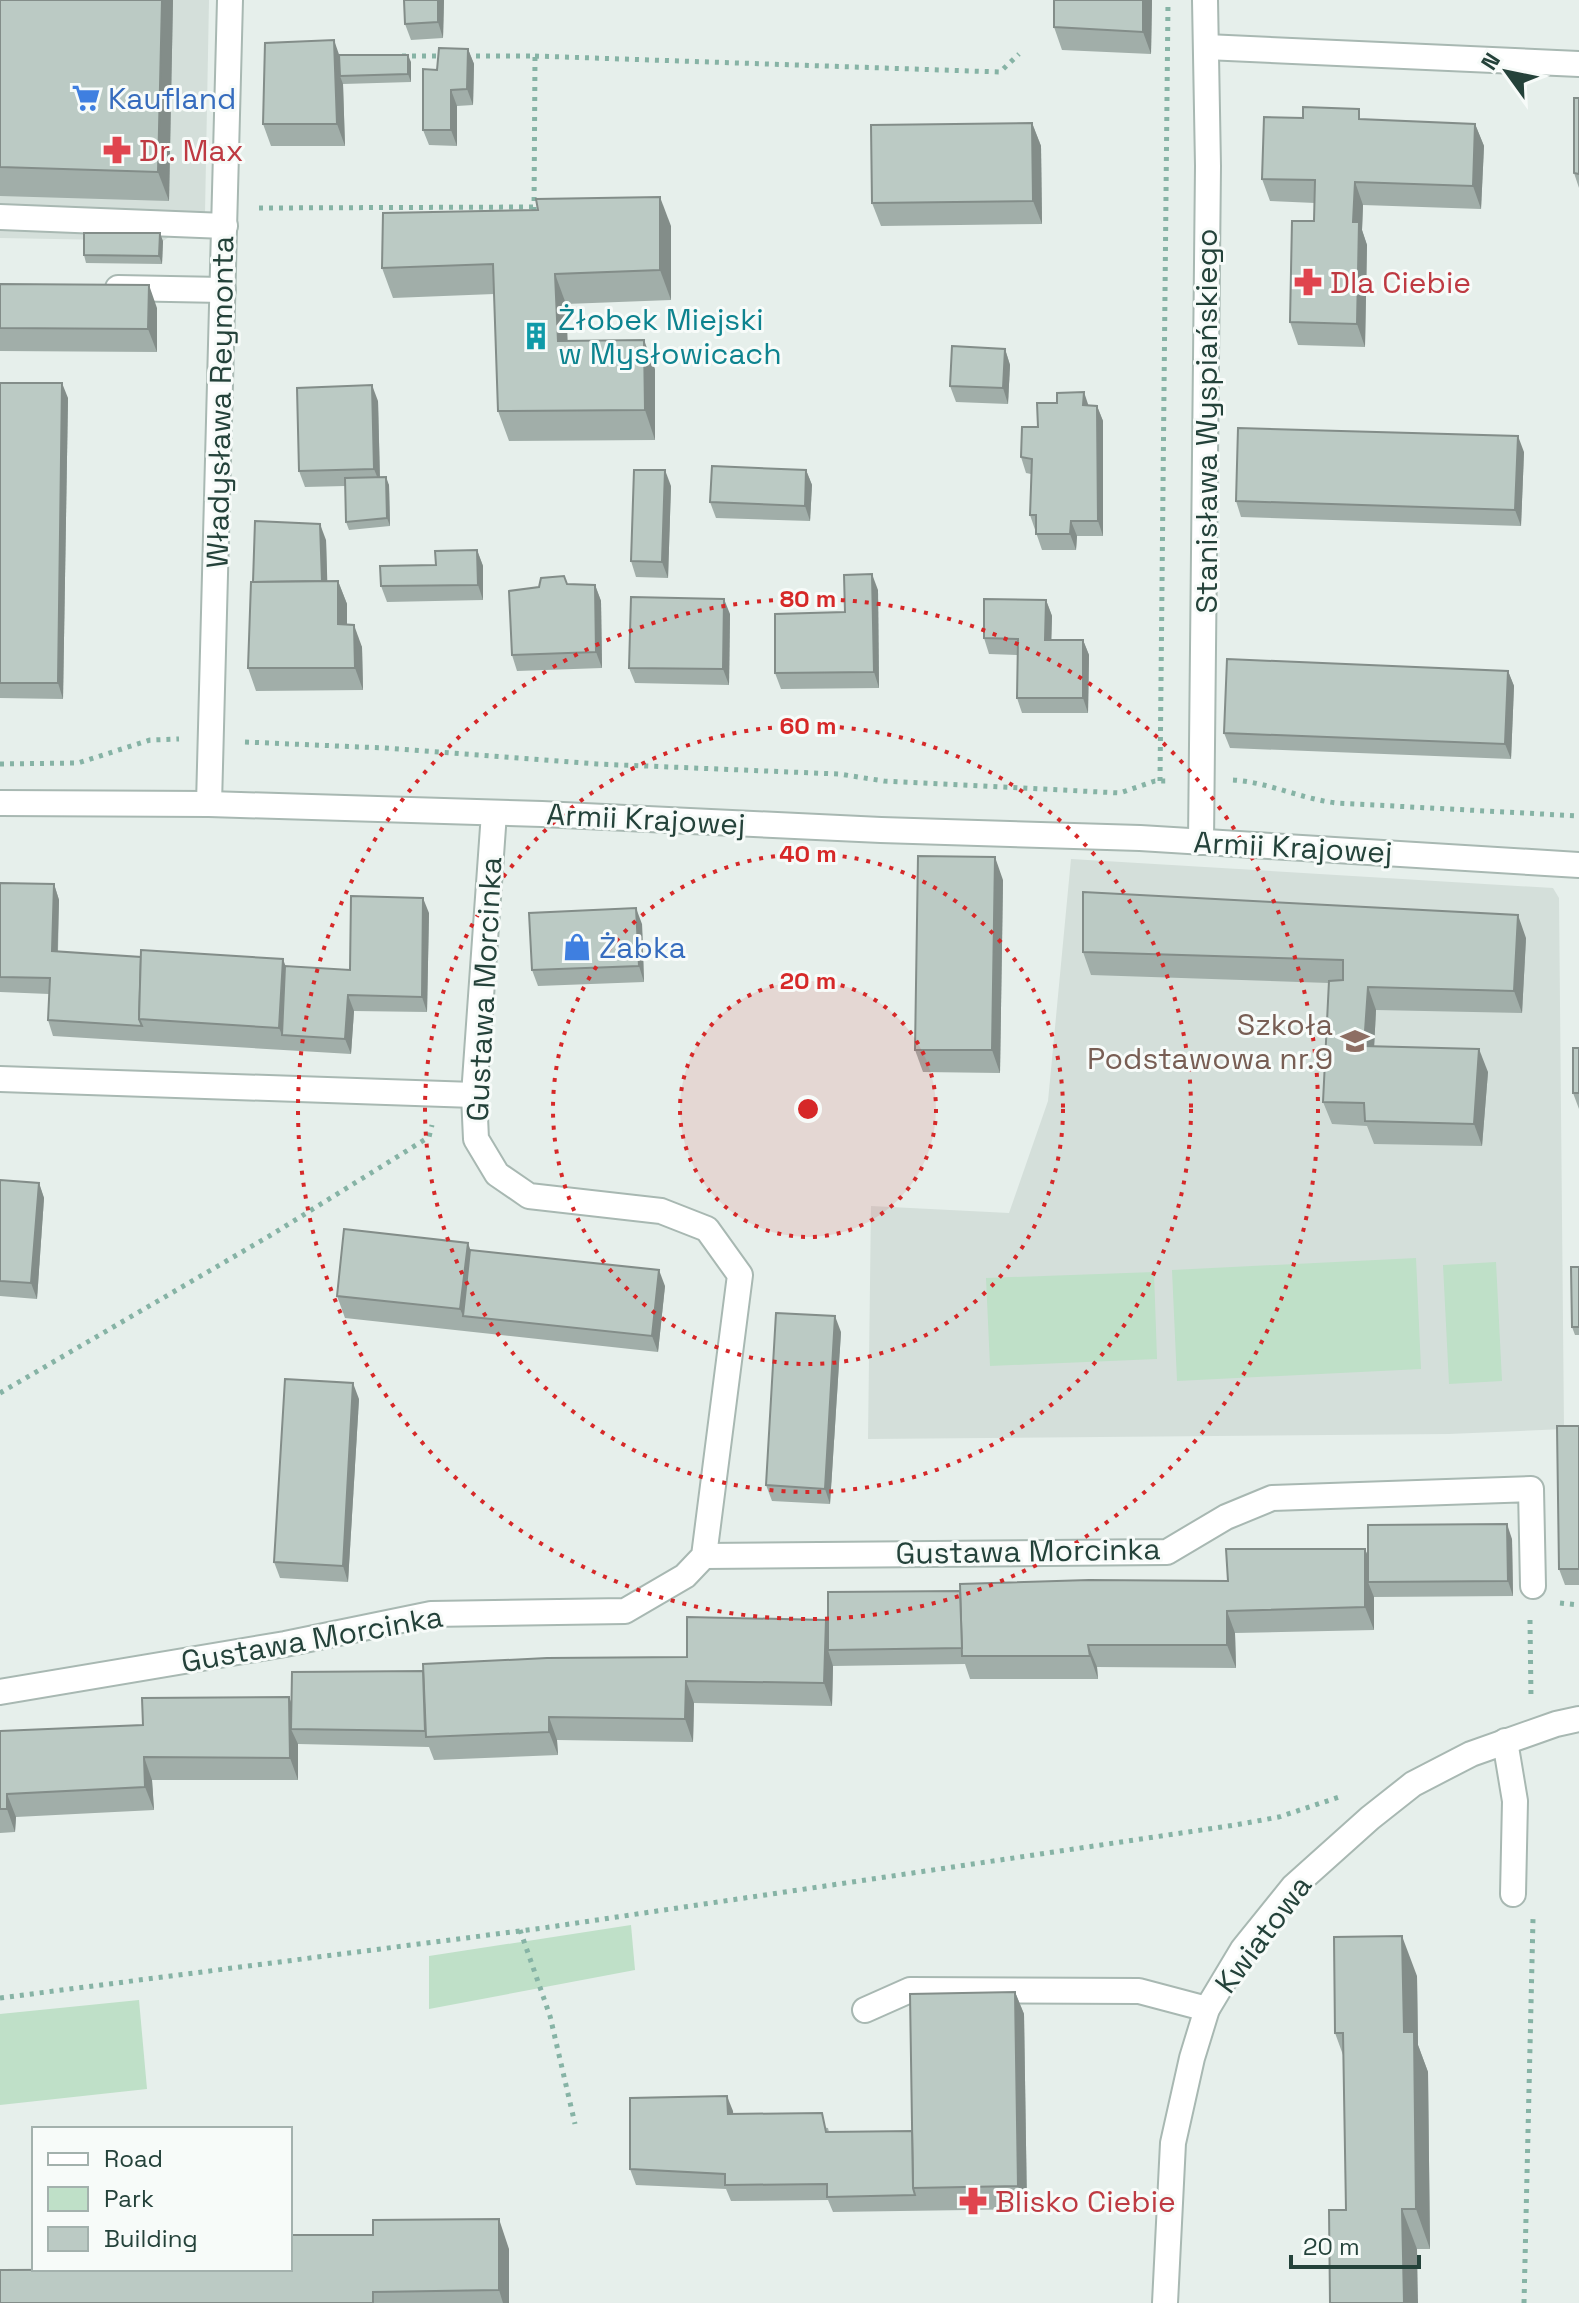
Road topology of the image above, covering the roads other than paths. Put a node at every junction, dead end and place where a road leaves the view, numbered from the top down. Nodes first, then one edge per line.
1 (230, 0) edge
2 (1205, 0) edge
3 (1206, 47) junction
4 (1579, 64) edge
5 (0, 217) edge
6 (225, 226) junction
7 (96, 287) edge
8 (223, 290) junction
9 (0, 803) edge
10 (209, 804) junction
11 (494, 813) junction
12 (1201, 842) junction
13 (1579, 865) edge
14 (0, 1079) edge
15 (474, 1095) junction
16 (704, 1556) junction
17 (1533, 1586) dead end
18 (0, 1692) edge
19 (1579, 1719) edge
20 (1505, 1741) junction
21 (1513, 1894) dead end
22 (1207, 2009) junction
23 (865, 2010) dead end
24 (1165, 2303) edge

1 - 6 street, Władysława Reymonta
2 - 3 street, Stanisława Wyspiańskiego
3 - 4 street
3 - 12 street, Stanisława Wyspiańskiego
5 - 6 street
6 - 8 street, Władysława Reymonta
7 - 8 street
8 - 10 street, Władysława Reymonta
9 - 10 street, Armii Krajowej
10 - 11 street, Armii Krajowej
11 - 12 street, Armii Krajowej
11 - 15 street, Gustawa Morcinka
12 - 13 street, Armii Krajowej
14 - 15 street
15 - 16 street, Gustawa Morcinka
16 - 17 street, Gustawa Morcinka
16 - 18 street, Gustawa Morcinka
19 - 20 street, Kwiatowa
20 - 21 street
20 - 22 street, Kwiatowa
22 - 23 street
22 - 24 street, Kwiatowa

